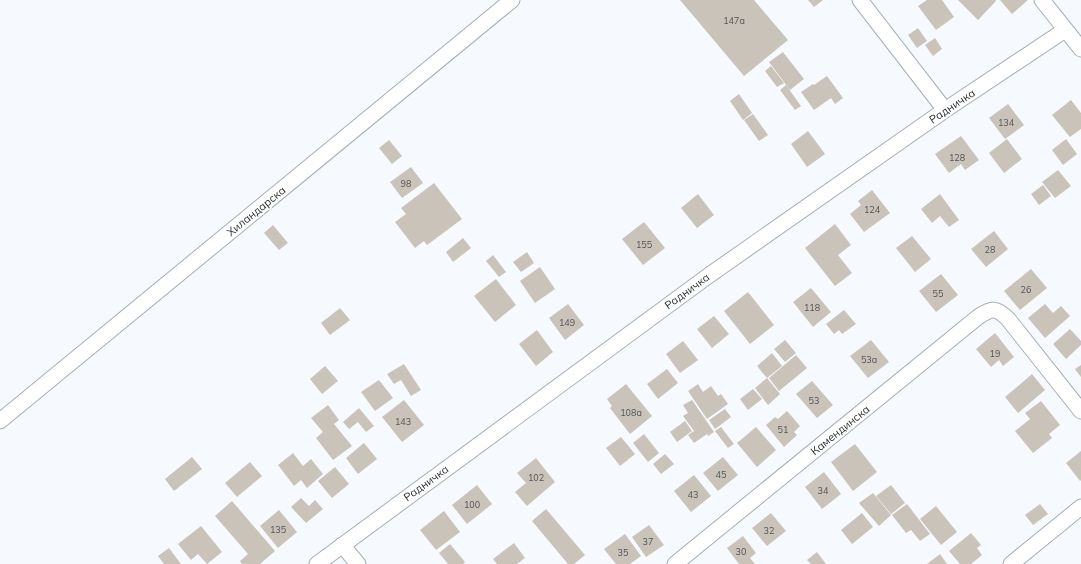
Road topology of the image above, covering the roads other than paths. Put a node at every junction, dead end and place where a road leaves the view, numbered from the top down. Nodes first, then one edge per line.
1 (512, 0) edge
2 (860, 0) edge
3 (1042, 0) edge
4 (1065, 30) junction
5 (1081, 49) edge
6 (945, 110) junction
7 (1081, 411) edge
8 (0, 421) edge
9 (1081, 507) edge
10 (342, 545) junction
11 (317, 564) edge
12 (358, 564) edge
13 (675, 564) edge
14 (1011, 564) edge

1 - 8 street, Хиландарска
2 - 6 street
3 - 4 street
4 - 5 street
4 - 6 street, Радничка
6 - 10 street, Радничка
7 - 13 street, Камендинска
9 - 14 street
10 - 11 street, Радничка
10 - 12 street

